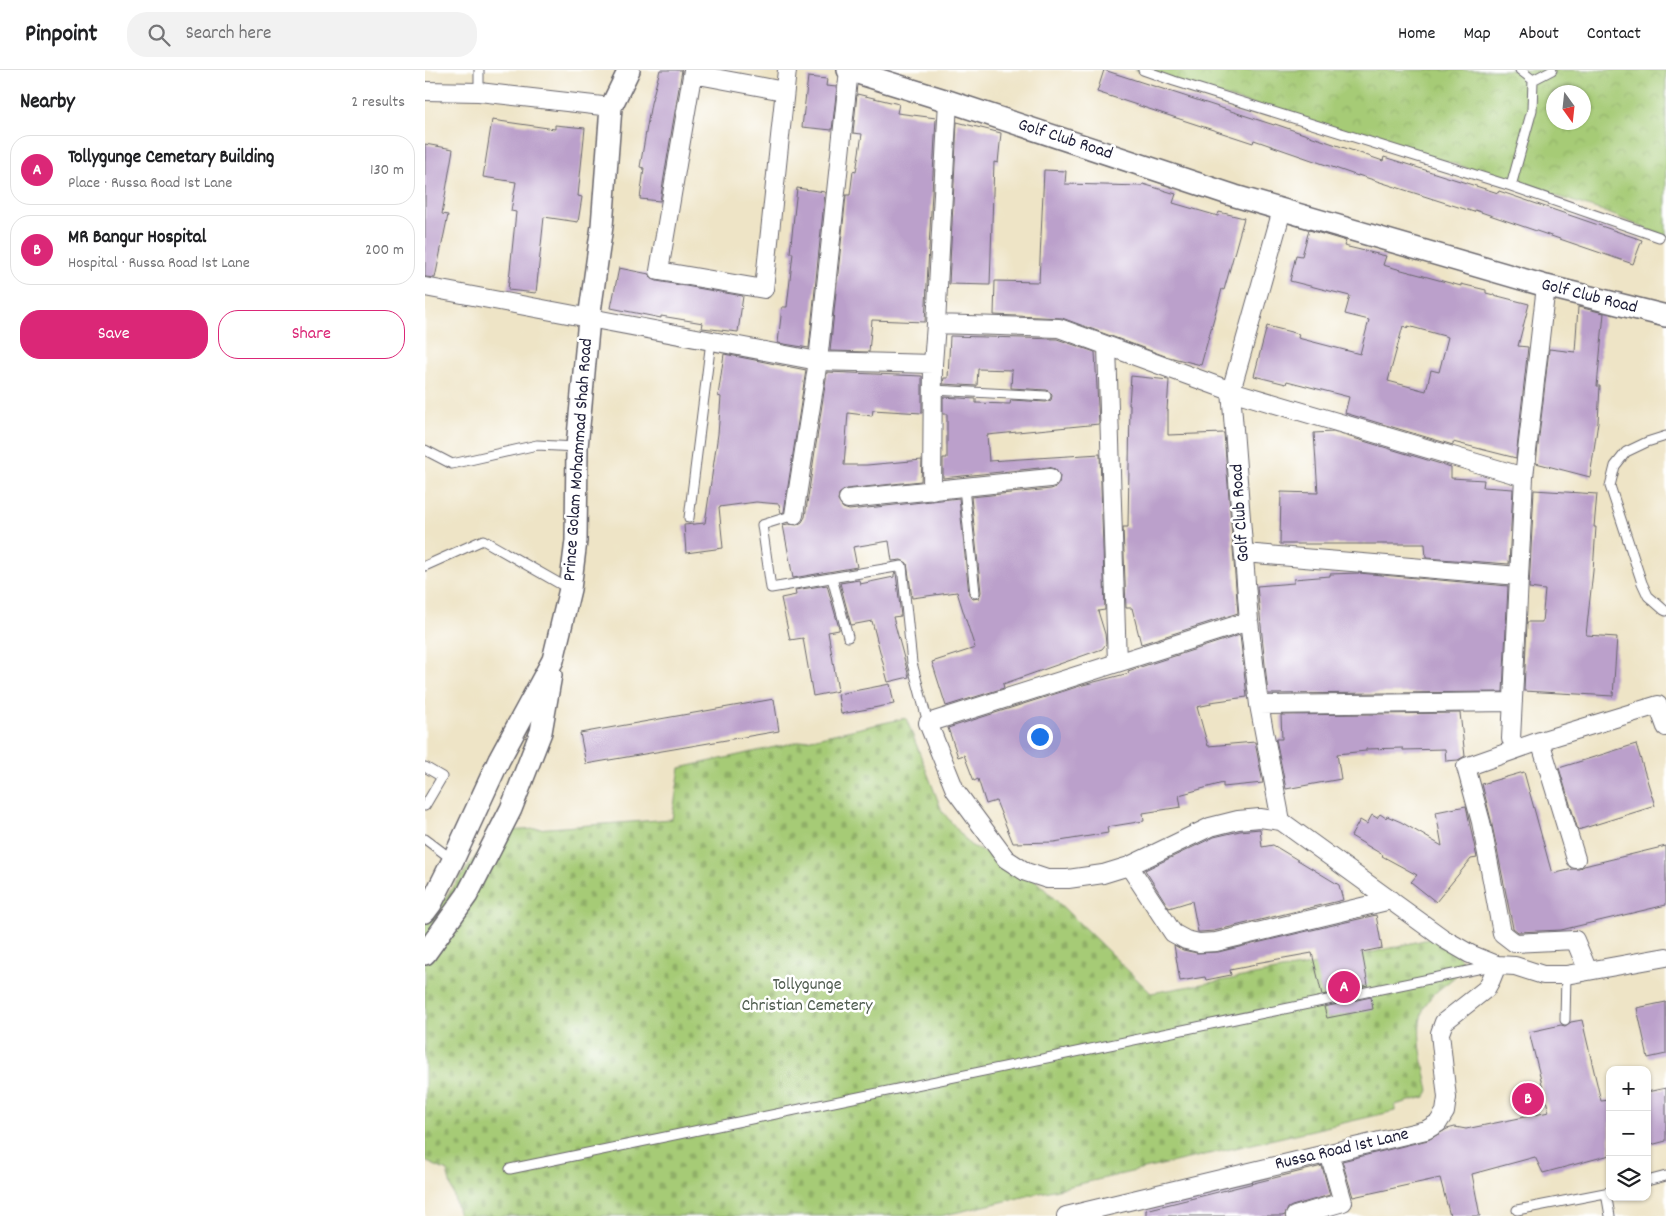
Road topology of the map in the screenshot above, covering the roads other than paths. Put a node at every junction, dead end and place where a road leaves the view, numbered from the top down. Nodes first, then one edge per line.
1 (479, 70) edge
2 (629, 70) edge
3 (787, 70) edge
4 (1143, 70) edge
5 (1520, 70) edge
6 (1552, 70) edge
7 (856, 71) edge
8 (693, 72) edge
9 (1533, 80) junction
10 (425, 91) edge
11 (785, 91) junction
12 (479, 92) junction
13 (947, 101) junction
14 (611, 107) junction
15 (1511, 186) junction
16 (1283, 210) junction
17 (1659, 237) dead end
18 (1545, 286) junction
19 (425, 287) edge
20 (1666, 316) edge
21 (589, 319) junction
22 (936, 324) junction
23 (711, 341) junction
24 (1107, 346) junction
25 (818, 361) junction
26 (933, 364) junction
27 (933, 390) junction
28 (1231, 391) junction
29 (1046, 396) dead end
30 (1666, 436) edge
31 (577, 447) junction
32 (425, 450) edge
33 (1524, 477) junction
34 (1050, 478) dead end
35 (963, 488) junction
36 (932, 491) junction
37 (848, 499) dead end
38 (794, 515) joint
39 (689, 518) dead end
40 (1244, 552) junction
41 (425, 566) edge
42 (1519, 576) junction
43 (832, 578) junction
44 (570, 590) junction
45 (975, 593) dead end
46 (1666, 611) edge
47 (1249, 621) junction
48 (848, 636) dead end
49 (553, 660) junction
50 (1117, 663) junction
51 (1513, 702) junction
52 (1259, 705) junction
53 (928, 723) junction
54 (1666, 727) edge
55 (1511, 739) dead end
56 (1540, 742) junction
57 (425, 768) edge
58 (425, 806) edge
59 (1281, 821) junction
60 (425, 839) edge
61 (1575, 859) dead end
62 (453, 860) junction
63 (1129, 866) junction
64 (1391, 900) junction
65 (425, 912) edge
66 (425, 954) edge
67 (1666, 957) edge
68 (1497, 965) junction
69 (1589, 971) junction
70 (1566, 975) junction
71 (1565, 1020) dead end
72 (1329, 1153) junction
73 (510, 1169) dead end
74 (1666, 1176) edge
75 (1651, 1181) edge
76 (1606, 1192) edge
77 (1609, 1201) edge
78 (1517, 1210) dead end
79 (1066, 1216) edge
80 (1295, 1216) edge
81 (1610, 1216) edge

1 - 12 lane
2 - 14 street, Prince Golam Mohammad Shah Road
3 - 11 street
4 - 15 lane
5 - 9 lane
6 - 9 lane
7 - 13 street, Golf Club Road
7 - 25 street
8 - 11 street
8 - 11 street
9 - 15 lane
10 - 12 street
12 - 14 street
13 - 16 street, Golf Club Road
13 - 22 street
14 - 21 street, Prince Golam Mohammad Shah Road
15 - 17 lane
16 - 18 street, Golf Club Road
16 - 28 street, Golf Club Road
18 - 20 street, Golf Club Road
18 - 33 street
19 - 21 street
21 - 23 street
21 - 31 street, Prince Golam Mohammad Shah Road
22 - 24 street
22 - 26 street
23 - 25 street
23 - 39 lane
24 - 28 street
24 - 50 street
25 - 26 street
25 - 38 street
26 - 27 street
27 - 29 lane
27 - 36 street
28 - 33 street
28 - 40 street, Golf Club Road
30 - 46 lane
31 - 32 lane
31 - 44 street, Prince Golam Mohammad Shah Road
33 - 42 street
34 - 35 street
35 - 36 street
35 - 45 lane
36 - 37 street
38 - 43 lane
40 - 42 street
40 - 47 street, Golf Club Road
41 - 44 lane
42 - 51 street
43 - 48 lane
43 - 53 lane
44 - 49 street, Prince Golam Mohammad Shah Road
47 - 50 street
47 - 52 street, Golf Club Road
49 - 62 street, Prince Golam Mohammad Shah Road
49 - 66 street
50 - 53 street
51 - 52 street
51 - 55 street
52 - 59 street, Golf Club Road
53 - 63 street
54 - 56 street
56 - 61 street
56 - 69 street
57 - 58 lane
59 - 63 street
59 - 64 street
60 - 62 lane
62 - 65 street, Prince Golam Mohammad Shah Road
63 - 64 street
64 - 68 street
67 - 69 street
68 - 70 street
68 - 72 street, Russa Road 1st Lane
68 - 73 lane
69 - 70 street
70 - 71 lane
72 - 79 street, Russa Road 1st Lane
72 - 80 street
74 - 75 lane
76 - 78 lane
77 - 81 lane

